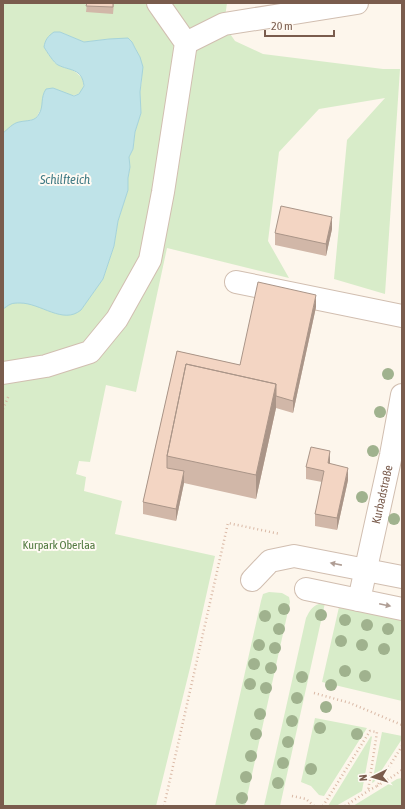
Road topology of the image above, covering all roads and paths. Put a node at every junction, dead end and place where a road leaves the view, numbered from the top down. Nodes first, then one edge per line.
1 (158, 3) edge
2 (357, 3) edge
3 (186, 43) junction
4 (236, 282) dead end
5 (402, 316) edge
6 (3, 373) edge
7 (402, 395) edge
8 (286, 536) dead end
9 (365, 569) junction
10 (402, 577) edge
11 (252, 580) dead end
12 (306, 589) dead end
13 (358, 600) junction
14 (402, 609) edge
15 (314, 693) dead end
16 (402, 725) edge
17 (402, 746) edge
18 (402, 770) edge
19 (377, 786) junction
20 (368, 792) junction
21 (292, 796) dead end
22 (164, 806) edge
23 (314, 806) edge
24 (323, 806) edge
25 (345, 806) edge

1 - 3 street
2 - 3 street
3 - 6 street
4 - 5 street
7 - 9 street, Kurbadstraße
8 - 22 path
9 - 10 street
9 -> 11 street
9 - 13 street, Kurbadstraße
12 - 13 street
13 -> 14 street
15 - 16 path
17 - 19 path
18 - 19 path
19 - 20 path
20 - 24 path
20 - 25 path
21 - 23 path

